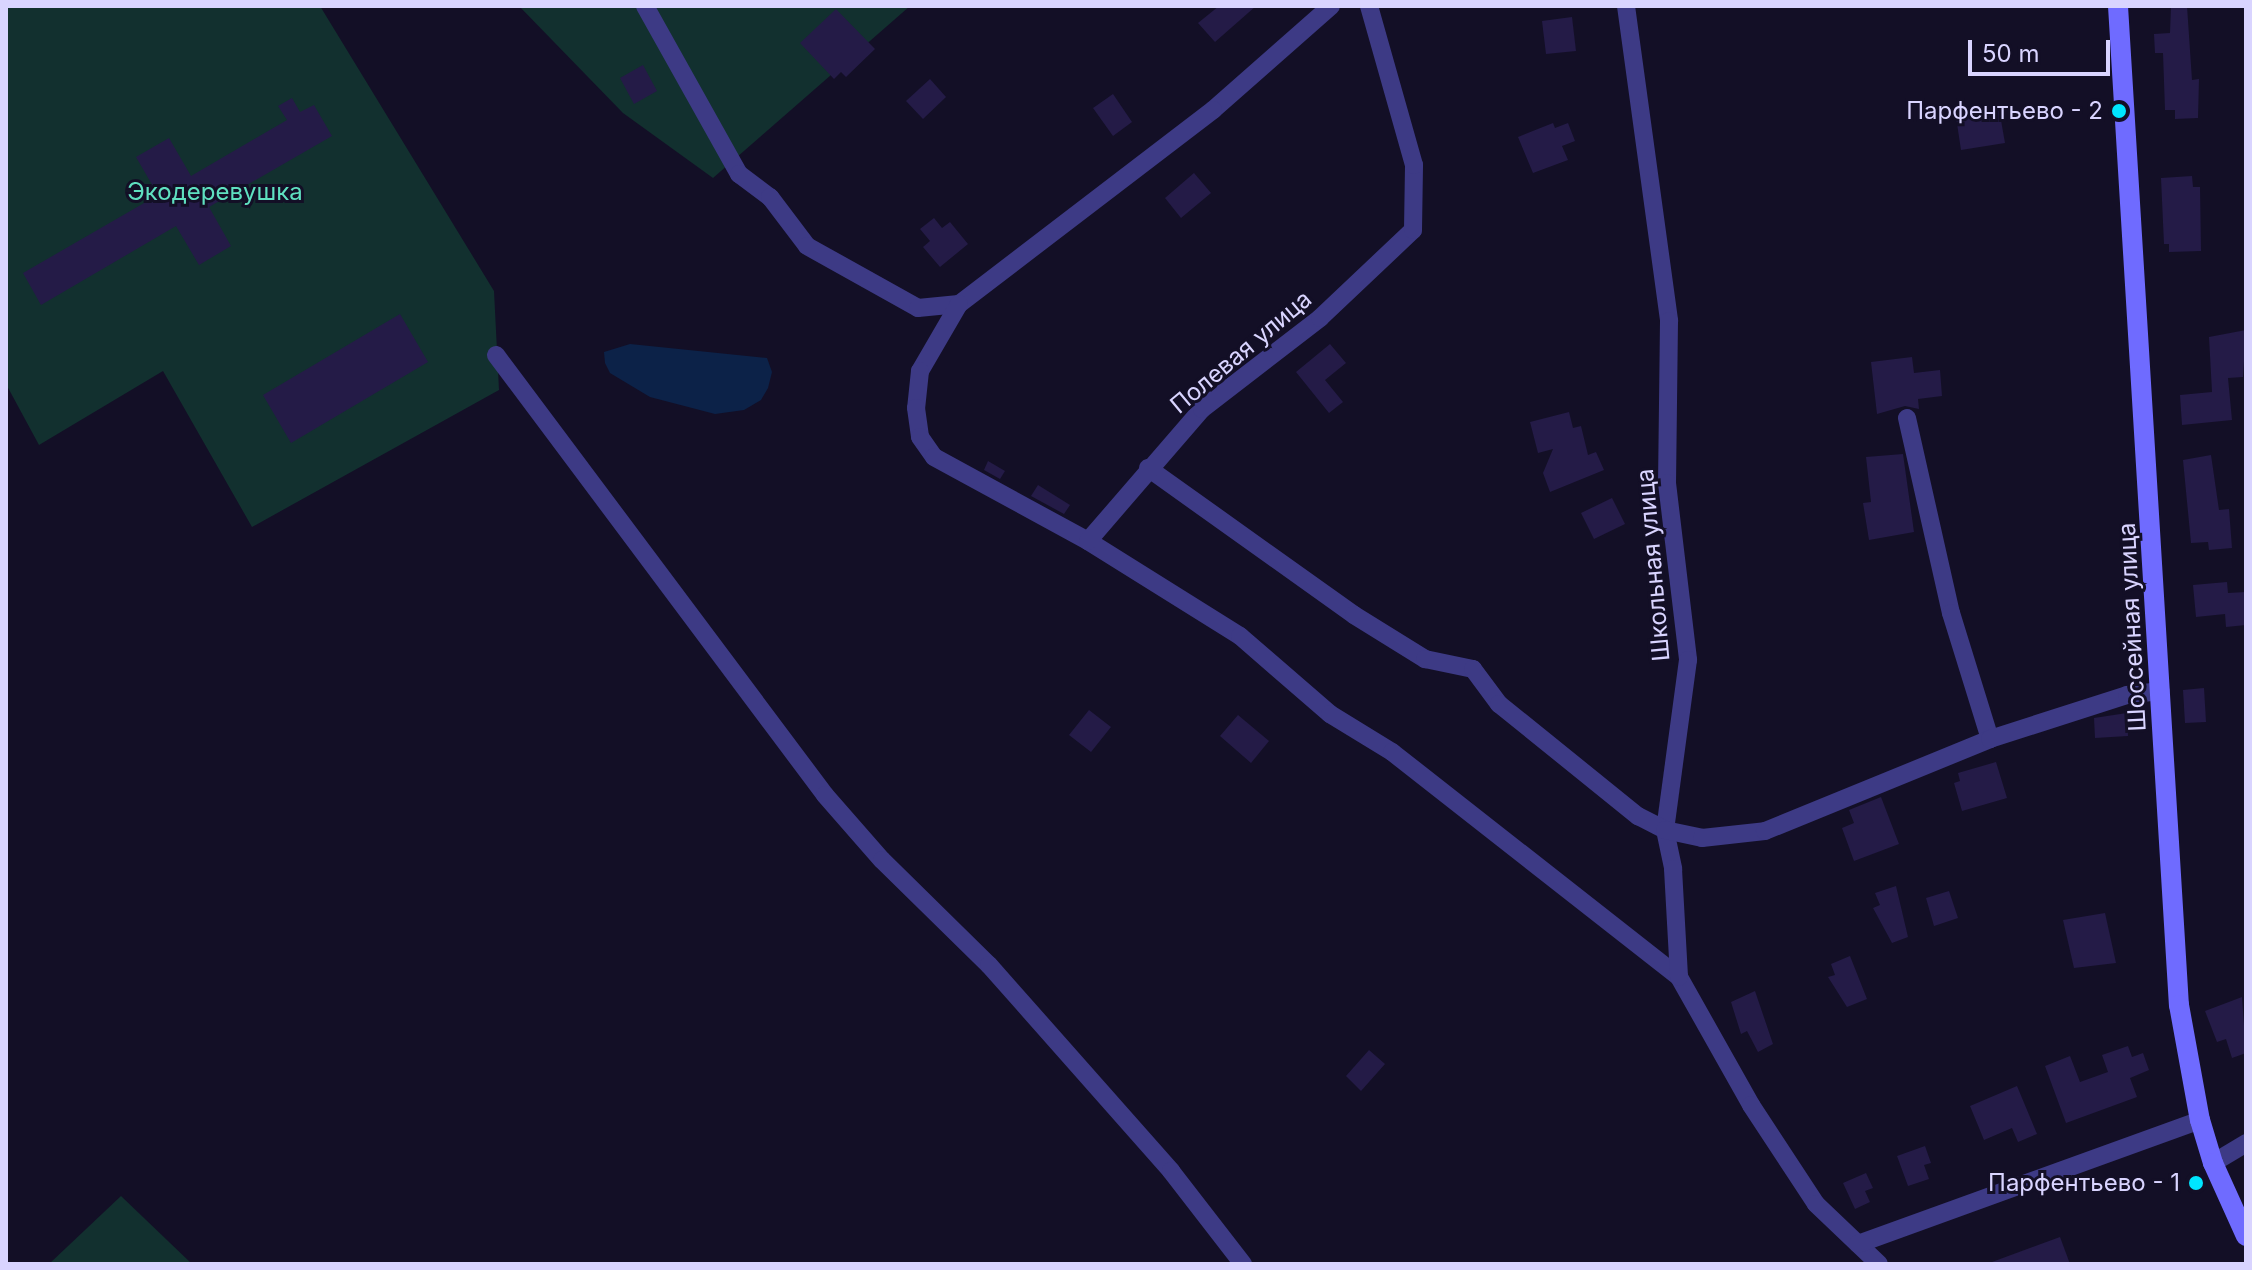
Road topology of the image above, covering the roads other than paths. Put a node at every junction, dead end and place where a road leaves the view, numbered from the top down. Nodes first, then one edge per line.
1 (645, 6) edge
2 (1331, 6) edge
3 (1369, 6) edge
4 (1626, 6) edge
5 (2118, 6) edge
6 (959, 304) junction
7 (496, 355) dead end
8 (1907, 418) dead end
9 (1148, 468) junction
10 (1088, 541) junction
11 (2161, 691) junction
12 (1990, 739) junction
13 (1665, 830) junction
14 (1679, 977) junction
15 (2200, 1120) junction
16 (2246, 1143) edge
17 (2213, 1163) junction
18 (2246, 1236) edge
19 (1858, 1244) junction
20 (1243, 1264) edge
21 (1879, 1264) edge

1 - 6 street
2 - 6 street
3 - 9 street, Полевая улица
4 - 13 street, Школьная улица
5 - 11 street, Шоссейная улица
6 - 10 street
7 - 20 street
8 - 12 street
9 - 10 street, Полевая улица
9 - 13 street
10 - 14 street, Школьная улица
11 - 12 street
11 - 15 street, Шоссейная улица
12 - 13 street
13 - 14 street, Школьная улица
14 - 19 street, Школьная улица
15 - 17 street, Шоссейная улица
15 - 19 street
16 - 17 street
17 - 18 street, Шоссейная улица
19 - 21 street, Школьная улица

